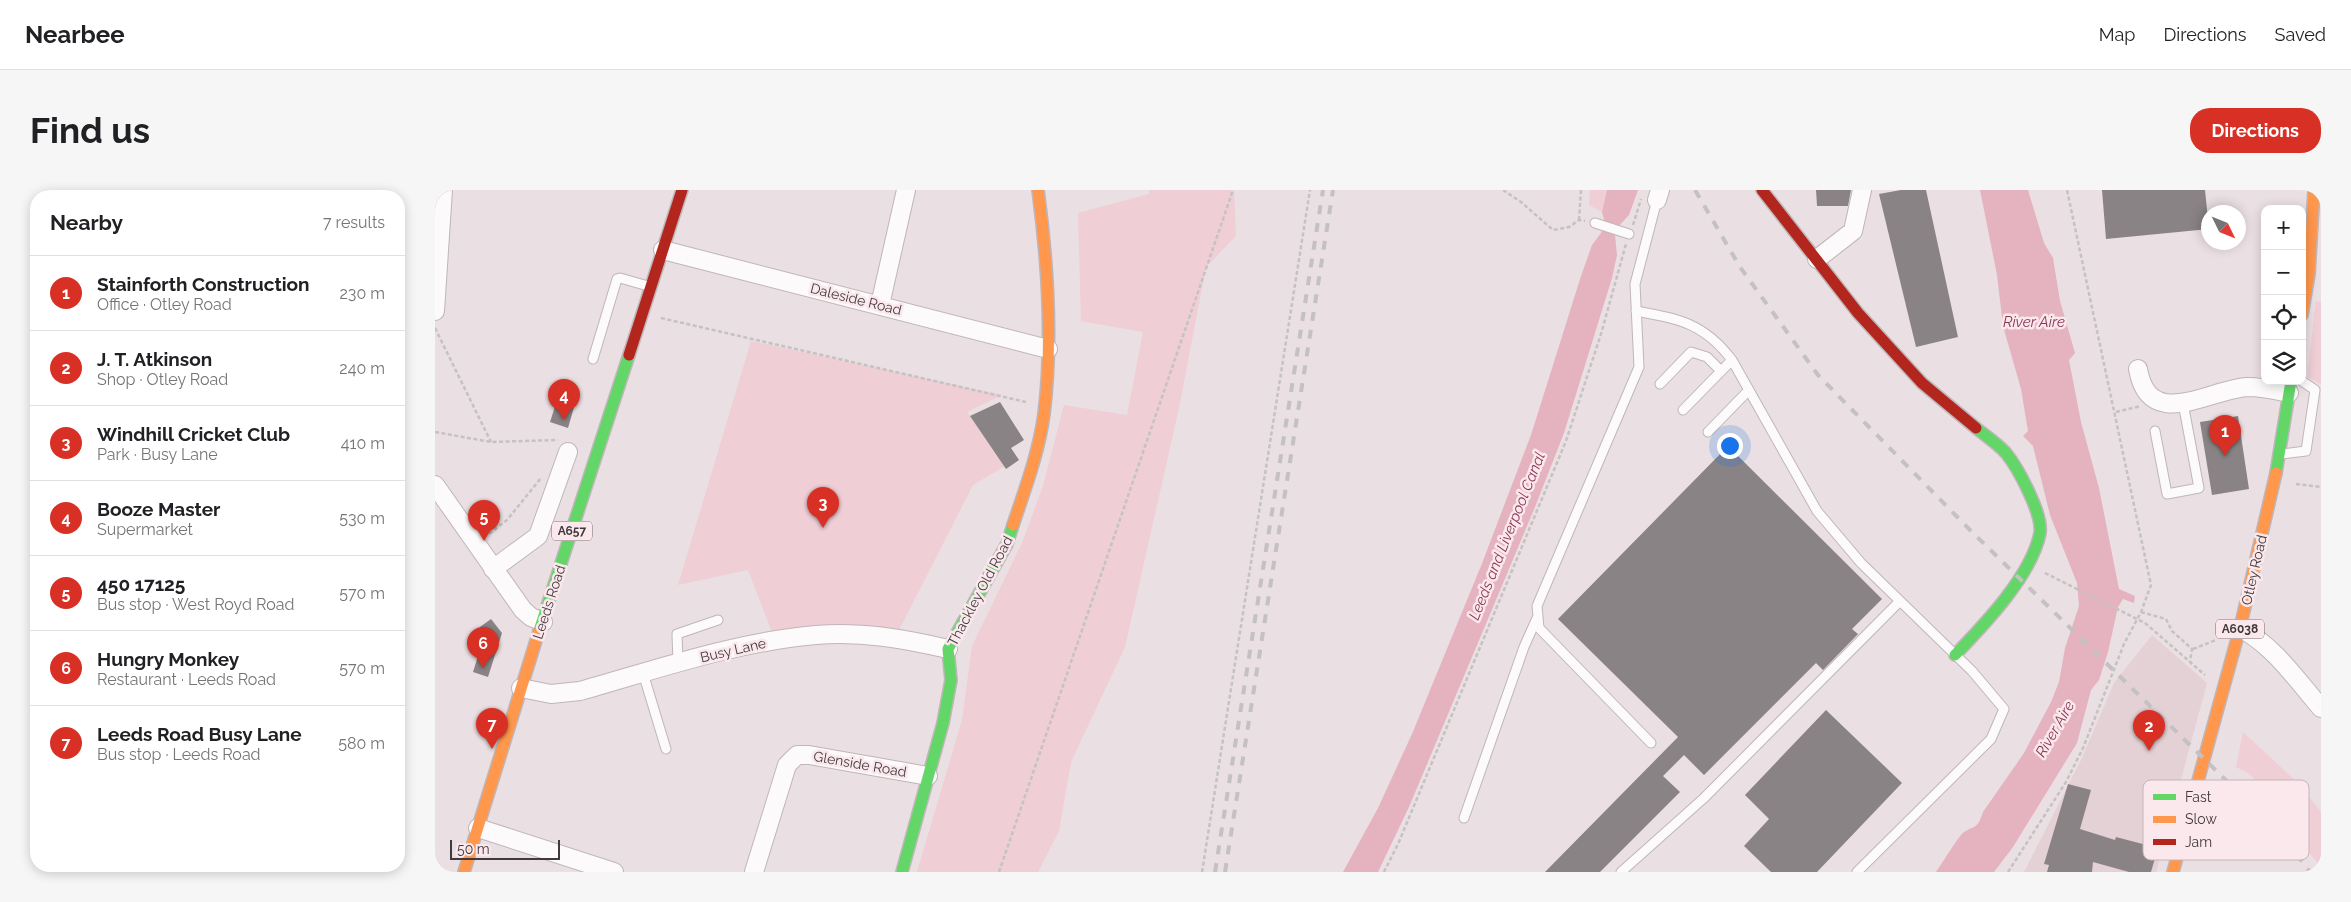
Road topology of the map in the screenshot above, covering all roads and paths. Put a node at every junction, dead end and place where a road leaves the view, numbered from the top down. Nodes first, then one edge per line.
1 (443, 190) edge
2 (682, 190) edge
3 (906, 190) edge
4 (1038, 190) edge
5 (1233, 190) edge
6 (1310, 190) edge
7 (1503, 190) edge
8 (1581, 190) edge
9 (1762, 190) edge
10 (1862, 190) edge
11 (2067, 190) edge
12 (2314, 190) edge
13 (1659, 195) edge
14 (1637, 212) dead end
15 (1579, 220) junction
16 (1595, 224) joint
17 (1629, 234) junction
18 (663, 250) junction
19 (1817, 259) junction
20 (2315, 275) edge
21 (651, 286) junction
22 (2306, 303) edge
23 (880, 305) junction
24 (435, 311) edge
25 (1636, 311) junction
26 (642, 314) junction
27 (435, 328) edge
28 (1048, 350) junction
29 (593, 359) dead end
30 (1732, 360) junction
31 (2137, 369) dead end
32 (1721, 371) junction
33 (1660, 384) dead end
34 (2294, 385) edge
35 (1748, 391) junction
36 (2158, 402) junction
37 (2183, 403) junction
38 (1045, 406) junction
39 (1683, 410) dead end
40 (2116, 412) junction
41 (2155, 431) dead end
42 (435, 432) edge
43 (1707, 432) dead end
44 (491, 442) junction
45 (566, 446) joint
46 (2279, 454) junction
47 (546, 471) dead end
48 (2275, 481) junction
49 (435, 485) edge
50 (2321, 487) edge
51 (476, 544) junction
52 (2028, 564) junction
53 (493, 569) junction
54 (1899, 602) junction
55 (2141, 612) junction
56 (1538, 616) junction
57 (718, 620) dead end
58 (543, 622) junction
59 (2240, 628) junction
60 (948, 649) junction
61 (1955, 655) junction
62 (2190, 661) junction
63 (678, 663) junction
64 (643, 673) junction
65 (521, 688) junction
66 (2223, 691) junction
67 (2321, 708) edge
68 (1651, 743) dead end
69 (666, 749) dead end
70 (928, 776) junction
71 (2198, 780) edge
72 (1464, 818) dead end
73 (478, 828) junction
74 (465, 872) edge
75 (614, 872) edge
76 (754, 872) edge
77 (902, 872) edge
78 (999, 872) edge
79 (1202, 872) edge
80 (1385, 872) edge
81 (1621, 872) edge
82 (1857, 872) edge
83 (2007, 872) edge

1 - 24 street
2 - 18 main road, Leeds Road / A657
3 - 23 street
4 - 28 main road, Thackley Old Road
5 - 78 path
6 - 79 path
7 - 15 path
8 - 15 path
9 - 19 main road
10 - 19 street
11 - 40 path
12 - 20 main road
13 - 25 lane
14 - 17 path
15 - 16 path
16 - 17 lane
17 - 80 path
18 - 21 main road, Leeds Road / A657
18 - 23 street, Daleside Road
19 - 52 main road
20 - 22 main road
21 - 26 main road, Leeds Road / A657
21 - 29 lane
23 - 28 street, Daleside Road
25 - 30 lane
25 - 56 lane
26 - 38 path
26 - 58 main road, Leeds Road / A657
27 - 44 path
28 - 38 main road, Thackley Old Road
30 - 32 lane
30 - 35 lane
31 - 36 street
32 - 33 lane
32 - 39 lane
34 - 37 street
34 - 46 main road, Otley Road / A6038
34 - 46 lane
35 - 43 lane
35 - 54 lane
36 - 37 street
36 - 40 path
37 - 41 lane
38 - 60 main road, Thackley Old Road
40 - 55 path
42 - 44 path
44 - 45 path
45 - 53 street
46 - 48 main road, Otley Road / A6038
47 - 51 path
48 - 50 path
48 - 59 main road, Otley Road / A6038
49 - 51 street
51 - 53 street
52 - 61 main road
52 - 62 path, bridge
53 - 58 street
54 - 61 lane
54 - 81 lane
55 - 62 path
55 - 83 path
56 - 68 lane
56 - 72 lane
57 - 63 lane
58 - 65 main road, Leeds Road / A657
59 - 66 main road, Otley Road / A6038
59 - 67 street
60 - 63 street, Busy Lane
60 - 70 main road, Thackley Old Road
61 - 82 lane
62 - 66 path
63 - 64 street, Busy Lane
64 - 65 street, Busy Lane
64 - 69 lane
65 - 73 main road, Leeds Road / A657
66 - 71 main road, Otley Road / A6038
70 - 76 street, Glenside Road
70 - 77 main road, Thackley Old Road
73 - 74 main road, Leeds Road / A657
73 - 75 street

